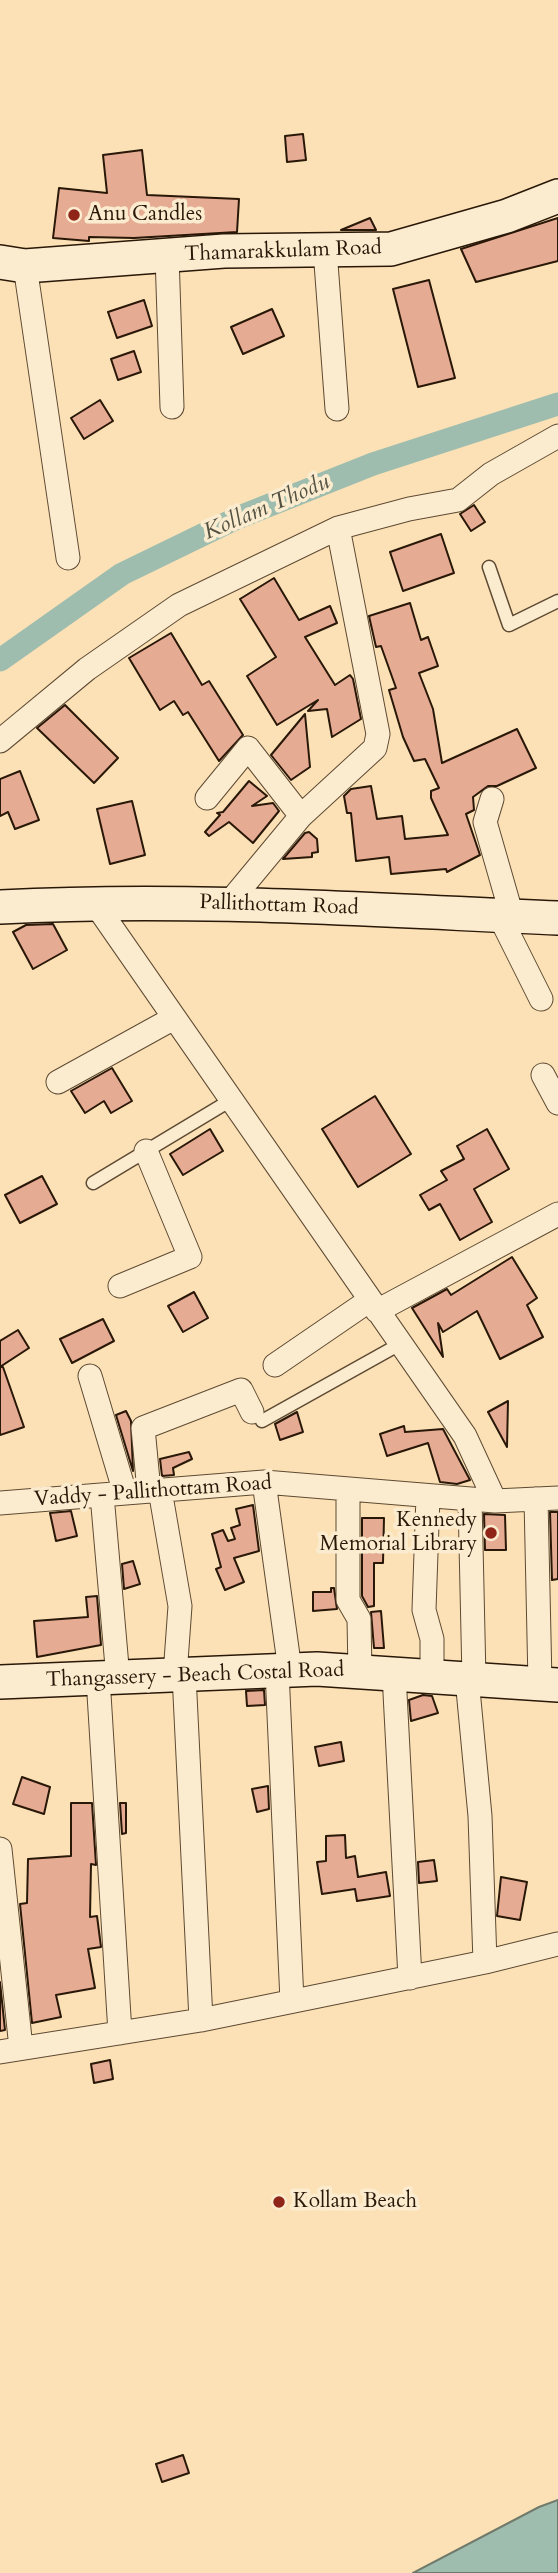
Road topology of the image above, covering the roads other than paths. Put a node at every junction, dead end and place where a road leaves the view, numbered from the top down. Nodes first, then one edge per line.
1 (558, 196) edge
2 (325, 250) junction
3 (167, 255) junction
4 (12, 264) edge
5 (172, 407) dead end
6 (337, 409) dead end
7 (558, 436) edge
8 (338, 528) junction
9 (68, 558) dead end
10 (489, 567) dead end
11 (558, 601) edge
12 (0, 741) edge
13 (207, 798) dead end
14 (492, 799) dead end
15 (301, 816) junction
16 (94, 902) junction
17 (228, 904) junction
18 (0, 907) edge
19 (506, 916) junction
20 (558, 918) edge
21 (541, 999) dead end
22 (174, 1018) junction
23 (543, 1075) dead end
24 (58, 1082) dead end
25 (231, 1100) junction
26 (558, 1102) edge
27 (146, 1151) junction
28 (93, 1183) dead end
29 (558, 1214) edge
30 (120, 1286) dead end
31 (374, 1306) junction
32 (400, 1344) junction
33 (275, 1365) dead end
34 (90, 1376) dead end
35 (257, 1417) joint
36 (264, 1482) junction
37 (348, 1489) junction
38 (155, 1491) junction
39 (113, 1494) junction
40 (428, 1496) junction
41 (470, 1499) junction
42 (547, 1499) edge
43 (495, 1501) junction
44 (0, 1503) edge
45 (283, 1670) junction
46 (360, 1672) junction
47 (394, 1674) junction
48 (179, 1675) junction
49 (432, 1676) junction
50 (108, 1678) junction
51 (470, 1679) junction
52 (0, 1682) edge
53 (549, 1684) edge
54 (0, 1849) edge
55 (558, 1944) edge
56 (485, 1962) junction
57 (410, 1978) junction
58 (292, 2001) junction
59 (201, 2020) junction
60 (120, 2032) junction
61 (10, 2050) edge

1 - 2 street, Thamarakkulam Road
2 - 3 street, Thamarakkulam Road
2 - 6 street
3 - 4 street, Thamarakkulam Road
3 - 5 street
4 - 9 street
7 - 8 street
8 - 12 street
8 - 15 street
10 - 11 lane
13 - 15 street
14 - 19 street
15 - 17 street
16 - 17 street, Pallithottam Road
16 - 18 street, Pallithottam Road
16 - 22 street
17 - 19 street, Pallithottam Road
19 - 20 street, Pallithottam Road
19 - 21 street
22 - 24 street
22 - 25 street
23 - 26 street
25 - 27 lane
25 - 31 street
27 - 28 lane
27 - 30 street
29 - 31 street
31 - 32 street
31 - 33 street
32 - 35 lane
32 - 43 street
34 - 39 street
35 - 38 street
36 - 37 street, Vaddy - Pallithottam Road
36 - 38 street, Vaddy - Pallithottam Road
36 - 45 street
37 - 40 street, Vaddy - Pallithottam Road
37 - 46 street
38 - 39 street, Vaddy - Pallithottam Road
38 - 48 street
39 - 44 street, Vaddy - Pallithottam Road
39 - 50 street
40 - 41 street, Vaddy - Pallithottam Road
40 - 49 street
41 - 43 street, Vaddy - Pallithottam Road
41 - 51 street
42 - 43 street, Vaddy - Pallithottam Road
42 - 53 street
45 - 46 street, Thangassery - Beach Costal Road
45 - 48 street, Thangassery - Beach Costal Road
45 - 58 street
46 - 47 street, Thangassery - Beach Costal Road
47 - 49 street, Thangassery - Beach Costal Road
47 - 57 street
48 - 50 street, Thangassery - Beach Costal Road
48 - 59 street
49 - 51 street, Thangassery - Beach Costal Road
50 - 52 street, Thangassery - Beach Costal Road
50 - 60 street
51 - 53 street, Thangassery - Beach Costal Road
51 - 56 street
54 - 61 street
55 - 56 street
56 - 57 street
57 - 58 street
58 - 59 street
59 - 60 street
60 - 61 street

